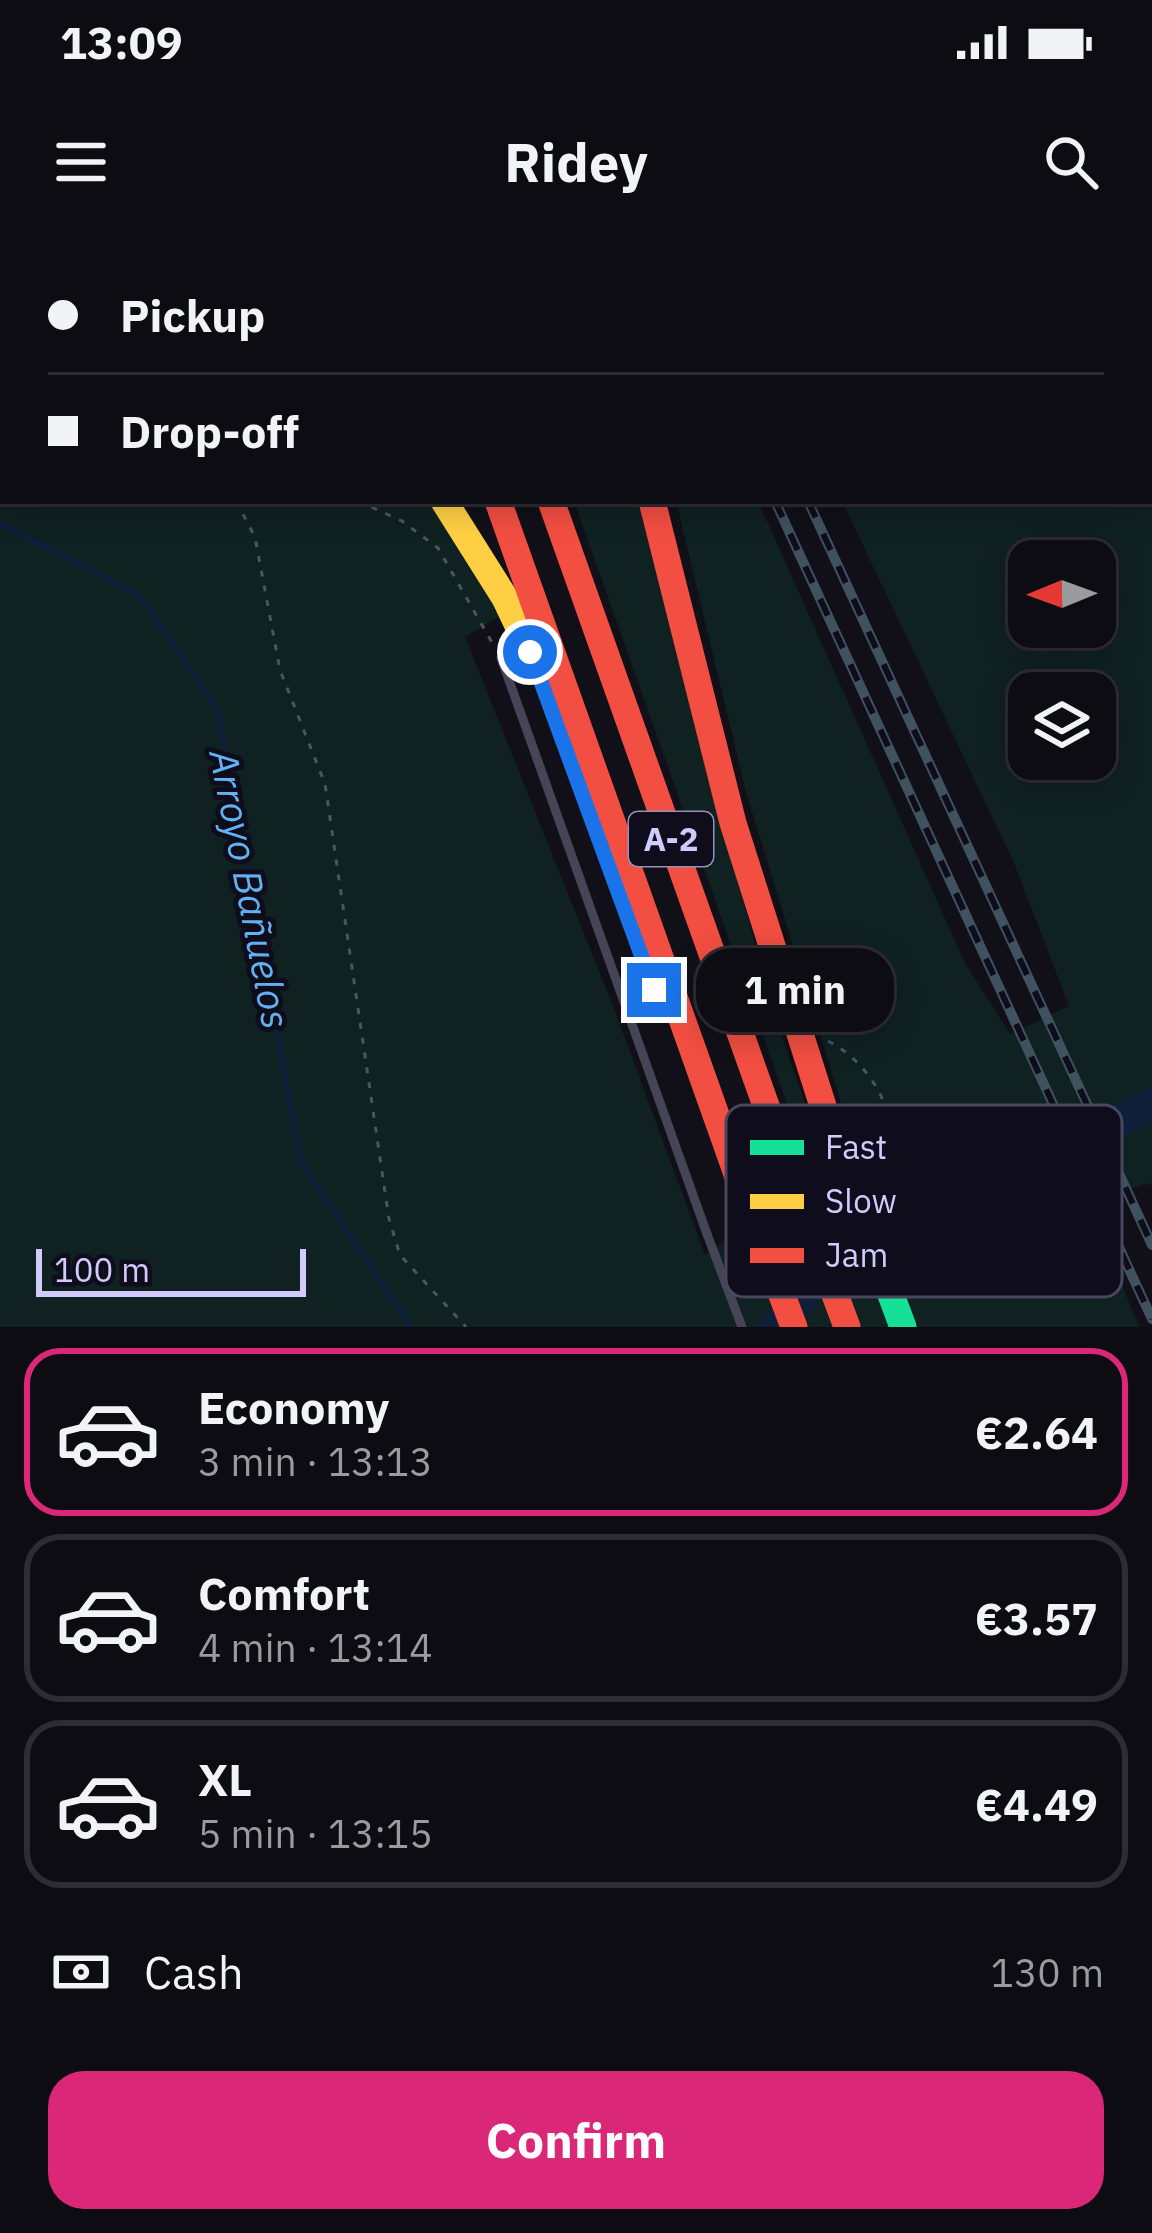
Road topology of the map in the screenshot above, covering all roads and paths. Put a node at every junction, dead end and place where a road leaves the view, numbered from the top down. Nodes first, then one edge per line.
1 (238, 504) edge
2 (365, 504) edge
3 (446, 504) edge
4 (499, 504) edge
5 (552, 504) edge
6 (653, 504) edge
7 (500, 658) joint
8 (706, 1095) junction
9 (766, 1105) edge
10 (823, 1105) edge
11 (726, 1147) edge
12 (726, 1286) edge
13 (730, 1297) edge
14 (783, 1297) edge
15 (836, 1297) edge
16 (466, 1327) edge
17 (742, 1327) edge
18 (794, 1327) edge
19 (847, 1327) edge

1 - 16 path
2 - 7 path
3 - 8 main road, A-2
4 - 8 main road, A-2
5 - 9 main road, A-2, bridge
6 - 10 main road, bridge
7 - 12 lane, bridge
8 - 11 main road, A-2, bridge
13 - 17 lane, bridge
14 - 18 main road, A-2, bridge
15 - 19 main road, A-2, bridge

